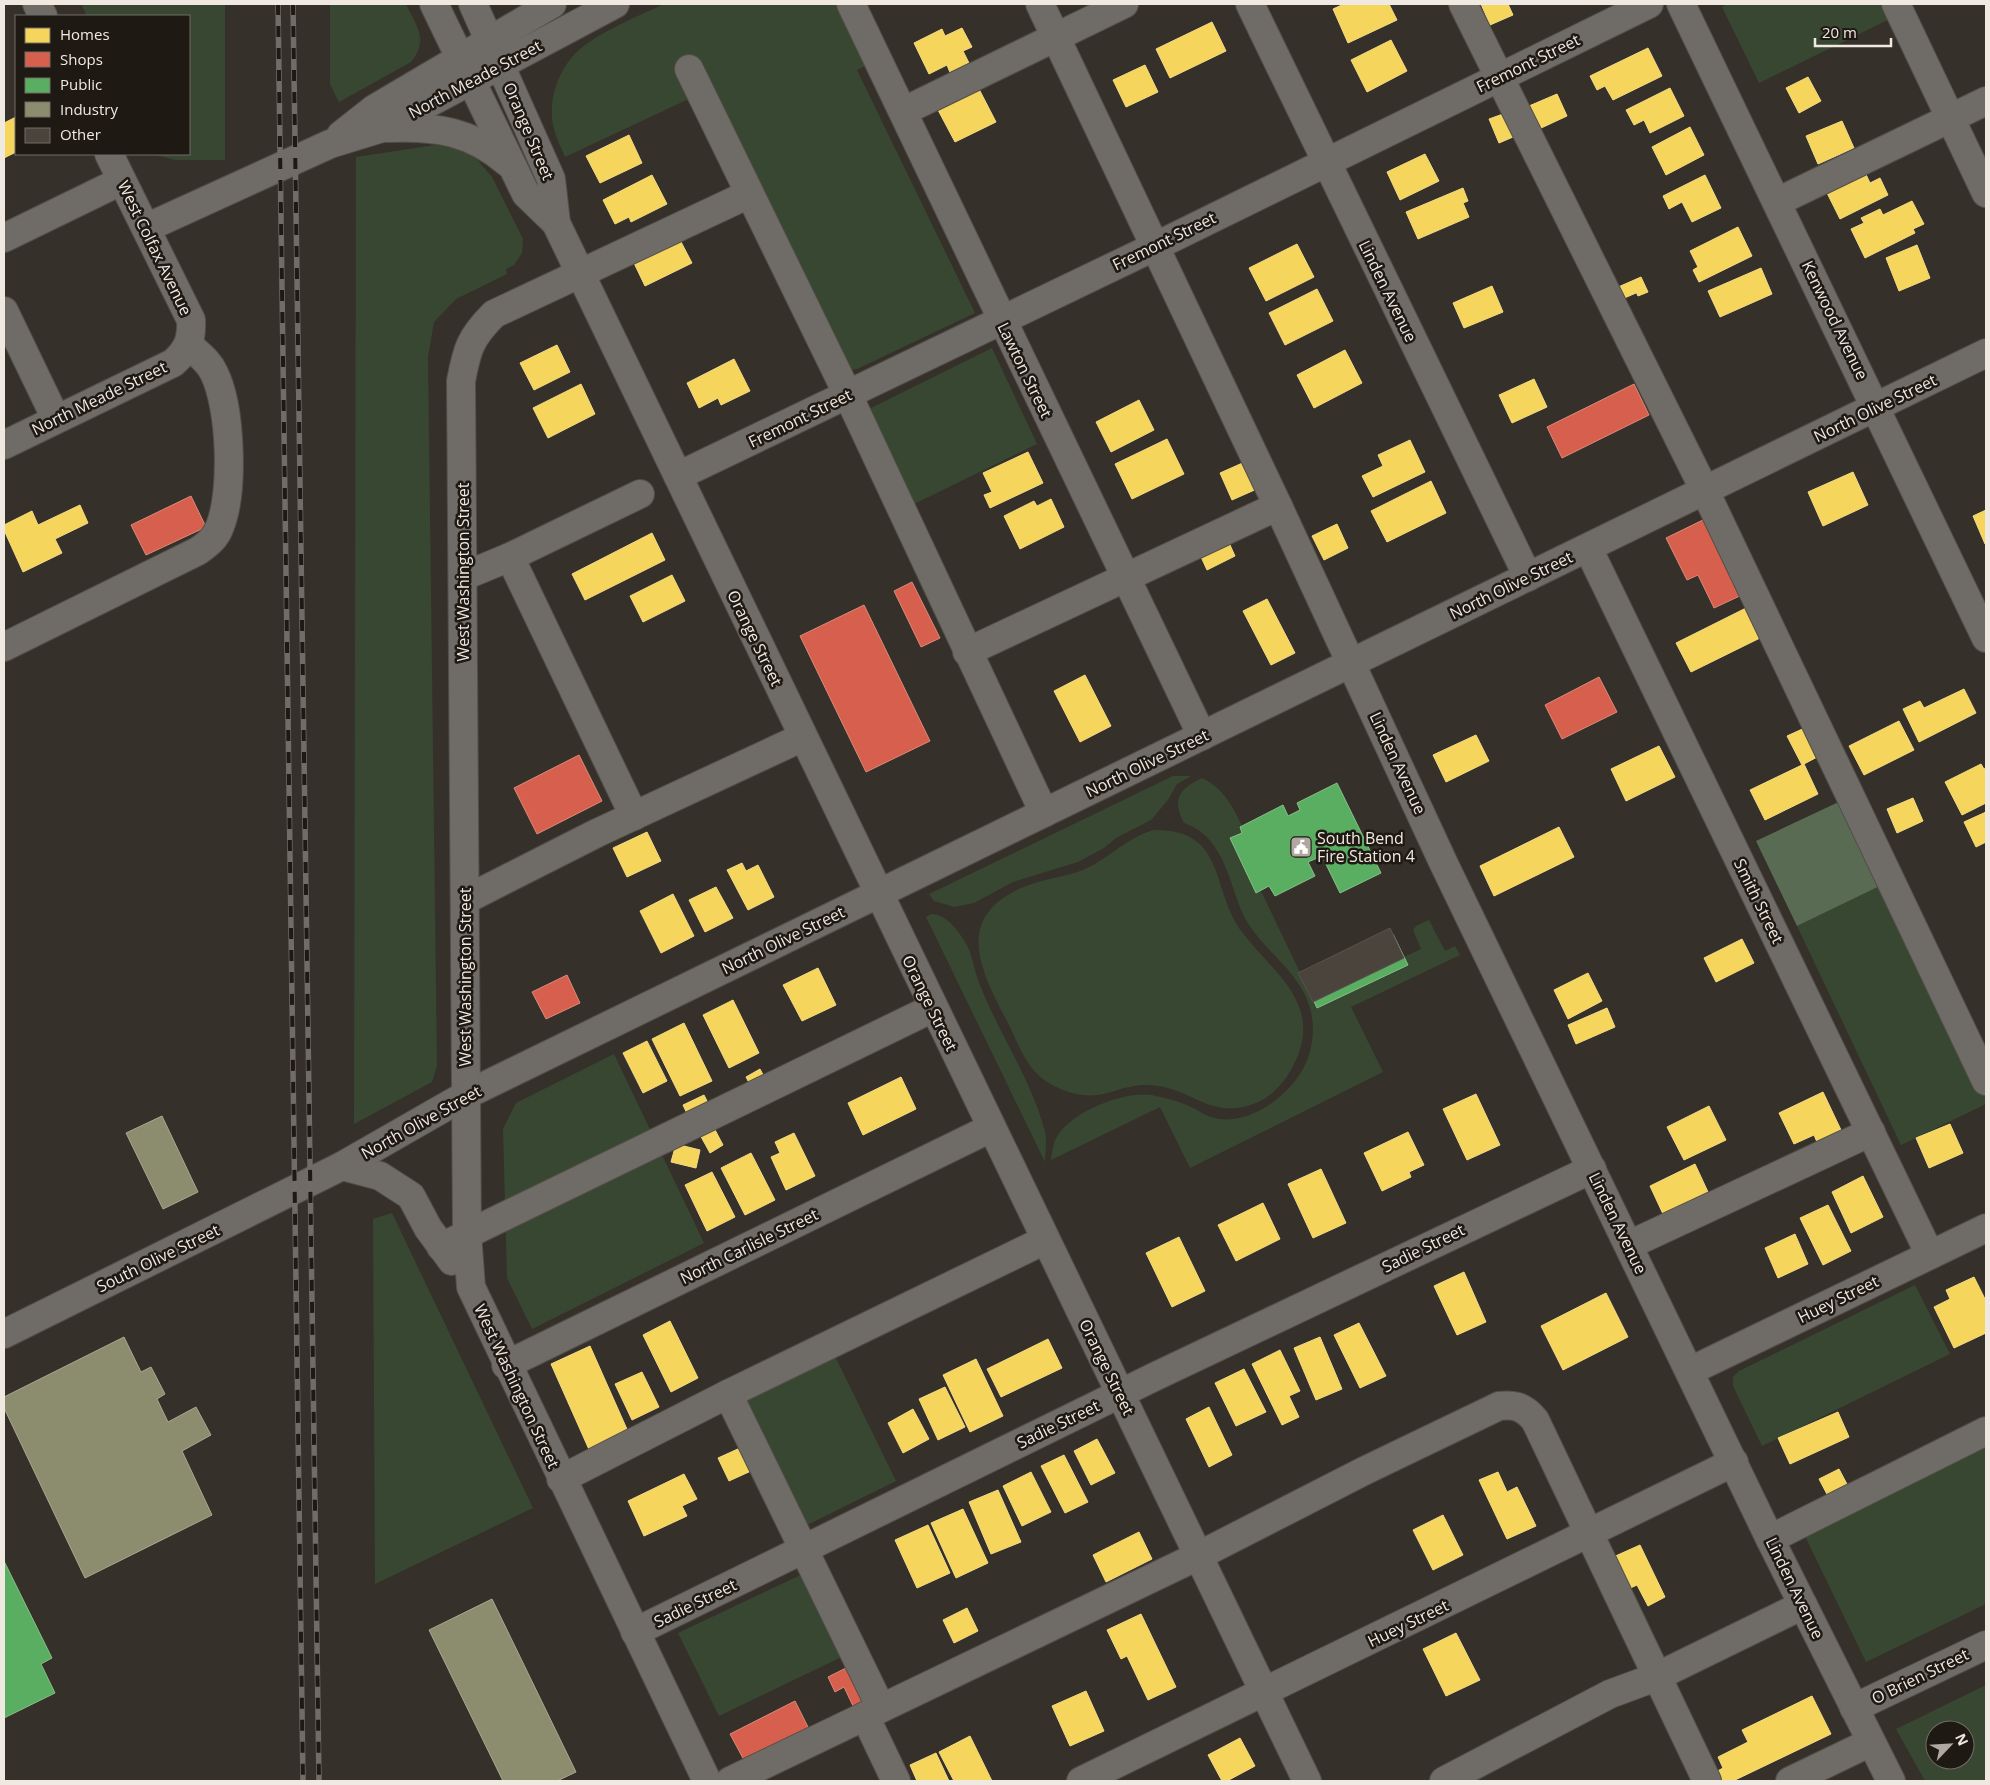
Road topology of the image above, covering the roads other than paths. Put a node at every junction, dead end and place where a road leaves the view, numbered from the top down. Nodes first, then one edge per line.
1 (434, 4) edge
2 (473, 4) edge
3 (552, 4) edge
4 (615, 4) edge
5 (852, 4) edge
6 (1040, 4) edge
7 (1124, 4) edge
8 (1250, 4) edge
9 (1463, 4) edge
10 (1649, 4) edge
11 (1681, 4) edge
12 (1896, 4) edge
13 (1056, 37) junction
14 (489, 42) junction
15 (501, 66) junction
16 (689, 69) dead end
17 (464, 71) junction
18 (1500, 78) junction
19 (1986, 100) edge
20 (904, 111) junction
21 (1950, 118) junction
22 (382, 128) junction
23 (330, 144) junction
24 (109, 155) edge
25 (1325, 161) junction
26 (512, 166) junction
27 (121, 181) junction
28 (1986, 193) edge
29 (749, 194) junction
30 (1777, 202) junction
31 (556, 223) junction
32 (146, 228) junction
33 (4, 238) edge
34 (1154, 246) junction
35 (581, 274) junction
36 (4, 311) edge
37 (1001, 320) junction
38 (189, 345) junction
39 (1986, 353) edge
40 (848, 395) junction
41 (1876, 407) junction
42 (56, 419) junction
43 (4, 444) edge
44 (678, 476) junction
45 (1705, 491) junction
46 (640, 494) dead end
47 (1278, 506) junction
48 (1588, 548) junction
49 (510, 557) junction
50 (464, 576) junction
51 (1528, 577) junction
52 (1125, 578) junction
53 (1986, 638) edge
54 (4, 647) edge
55 (967, 652) junction
56 (1351, 663) junction
57 (1202, 736) junction
58 (803, 737) junction
59 (1044, 813) junction
60 (634, 816) junction
61 (878, 894) junction
62 (465, 900) junction
63 (933, 1008) junction
64 (1986, 1081) edge
65 (466, 1095) junction
66 (991, 1128) junction
67 (1871, 1132) junction
68 (342, 1166) junction
69 (1592, 1169) junction
70 (312, 1181) joint
71 (1986, 1228) edge
72 (467, 1234) junction
73 (1045, 1240) junction
74 (1629, 1245) junction
75 (441, 1247) junction
76 (1930, 1255) junction
77 (470, 1287) junction
78 (4, 1334) edge
79 (506, 1365) junction
80 (1690, 1371) junction
81 (728, 1394) junction
82 (1120, 1394) junction
83 (1986, 1431) edge
84 (1734, 1462) junction
85 (561, 1479) junction
86 (1589, 1534) junction
87 (1770, 1539) junction
88 (804, 1550) junction
89 (1198, 1556) junction
90 (1803, 1605) junction
91 (635, 1632) junction
92 (1986, 1644) edge
93 (1656, 1677) junction
94 (1264, 1692) junction
95 (1854, 1708) junction
96 (873, 1712) junction
97 (1871, 1742) junction
98 (707, 1781) edge
99 (730, 1781) edge
100 (896, 1781) edge
101 (1081, 1781) edge
102 (1307, 1781) edge
103 (1444, 1781) edge
104 (1707, 1781) edge
105 (1790, 1781) edge
106 (1891, 1781) edge

1 - 17 street
2 - 14 street
3 - 14 street, North Meade Street
4 - 15 street, North Meade Street
5 - 20 street, Lawton Street
6 - 13 street, Linden Avenue
7 - 13 street
8 - 25 street, Linden Avenue
9 - 18 street
10 - 18 street, Fremont Street
11 - 30 street, Kenwood Avenue
12 - 21 street
13 - 20 street
13 - 34 street, Linden Avenue
14 - 15 street, Orange Street
14 - 17 street, North Meade Street
15 - 17 street, North Meade Street
15 - 31 street, Orange Street
16 - 29 street
17 - 22 street, North Meade Street
17 - 23 street, North Meade Street
17 - 26 street, Orange Street
18 - 25 street, Fremont Street
18 - 45 street
19 - 21 street
20 - 37 street, Lawton Street
21 - 28 street
21 - 30 street
22 - 23 street, North Meade Street
22 - 26 street, Orange Street
23 - 32 street, North Meade Street
24 - 27 street, West Colfax Avenue
25 - 34 street, Fremont Street
25 - 51 street, Linden Avenue
26 - 31 street, Orange Street
27 - 32 street, West Colfax Avenue
27 - 33 street
29 - 35 street, West Washington Street
29 - 40 street
30 - 41 street, Kenwood Avenue
31 - 35 street, Orange Street
32 - 38 street, West Colfax Avenue
34 - 37 street, Fremont Street
34 - 47 street, Linden Avenue
35 - 44 street, Orange Street
35 - 50 street, West Washington Street
36 - 42 street
37 - 40 street, Fremont Street
37 - 52 street, Lawton Street
38 - 42 street, North Meade Street
38 - 54 street
39 - 41 street, North Olive Street
40 - 44 street, Fremont Street
40 - 55 street
41 - 45 street, North Olive Street
41 - 53 street, Kenwood Avenue
42 - 43 street, North Meade Street
44 - 58 street, Orange Street
45 - 48 street, North Olive Street
45 - 64 street
46 - 49 street
47 - 52 street
47 - 56 street, Linden Avenue
48 - 51 street, North Olive Street
48 - 67 street, Smith Street
49 - 50 street
49 - 60 street
50 - 62 street, West Washington Street
51 - 56 street, North Olive Street
52 - 55 street
52 - 57 street, Lawton Street
55 - 59 street
56 - 57 street, North Olive Street
56 - 69 street, Linden Avenue
57 - 59 street, North Olive Street
58 - 60 street
58 - 61 street, Orange Street
59 - 61 street, North Olive Street
60 - 62 street
61 - 63 street, Orange Street
61 - 65 street, North Olive Street
62 - 65 street, West Washington Street
63 - 66 street, Orange Street
63 - 72 street
65 - 68 street, North Olive Street
65 - 72 street, West Washington Street
66 - 73 street, Orange Street
66 - 79 street, North Carlisle Street
67 - 74 street
67 - 76 street, Smith Street
68 - 70 street, North Olive Street
68 - 75 street
69 - 74 street, Linden Avenue
69 - 82 street, Sadie Street
70 - 78 street, South Olive Street
71 - 76 street, Huey Street
72 - 75 street
72 - 77 street, West Washington Street
73 - 81 street
73 - 82 street, Orange Street
74 - 80 street, Linden Avenue
75 - 77 street
76 - 80 street, Huey Street
77 - 79 street, West Washington Street
79 - 85 street, West Washington Street
80 - 84 street, Linden Avenue
81 - 85 street
81 - 88 street
82 - 88 street, Sadie Street
82 - 89 street, Orange Street
83 - 87 street
84 - 86 street, Huey Street
84 - 87 street, Linden Avenue
85 - 91 street, West Washington Street
86 - 89 street
86 - 93 street
86 - 94 street, Huey Street
87 - 90 street, Linden Avenue
88 - 91 street, Sadie Street
88 - 96 street
89 - 94 street, Orange Street
89 - 96 street
90 - 93 street
90 - 95 street, Linden Avenue
91 - 98 street, West Washington Street
92 - 95 street, O Brien Street
93 - 103 street
93 - 104 street
94 - 101 street, Huey Street
94 - 102 street, Orange Street
95 - 97 street, Linden Avenue
96 - 99 street
96 - 100 street
97 - 105 street
97 - 106 street, Linden Avenue

